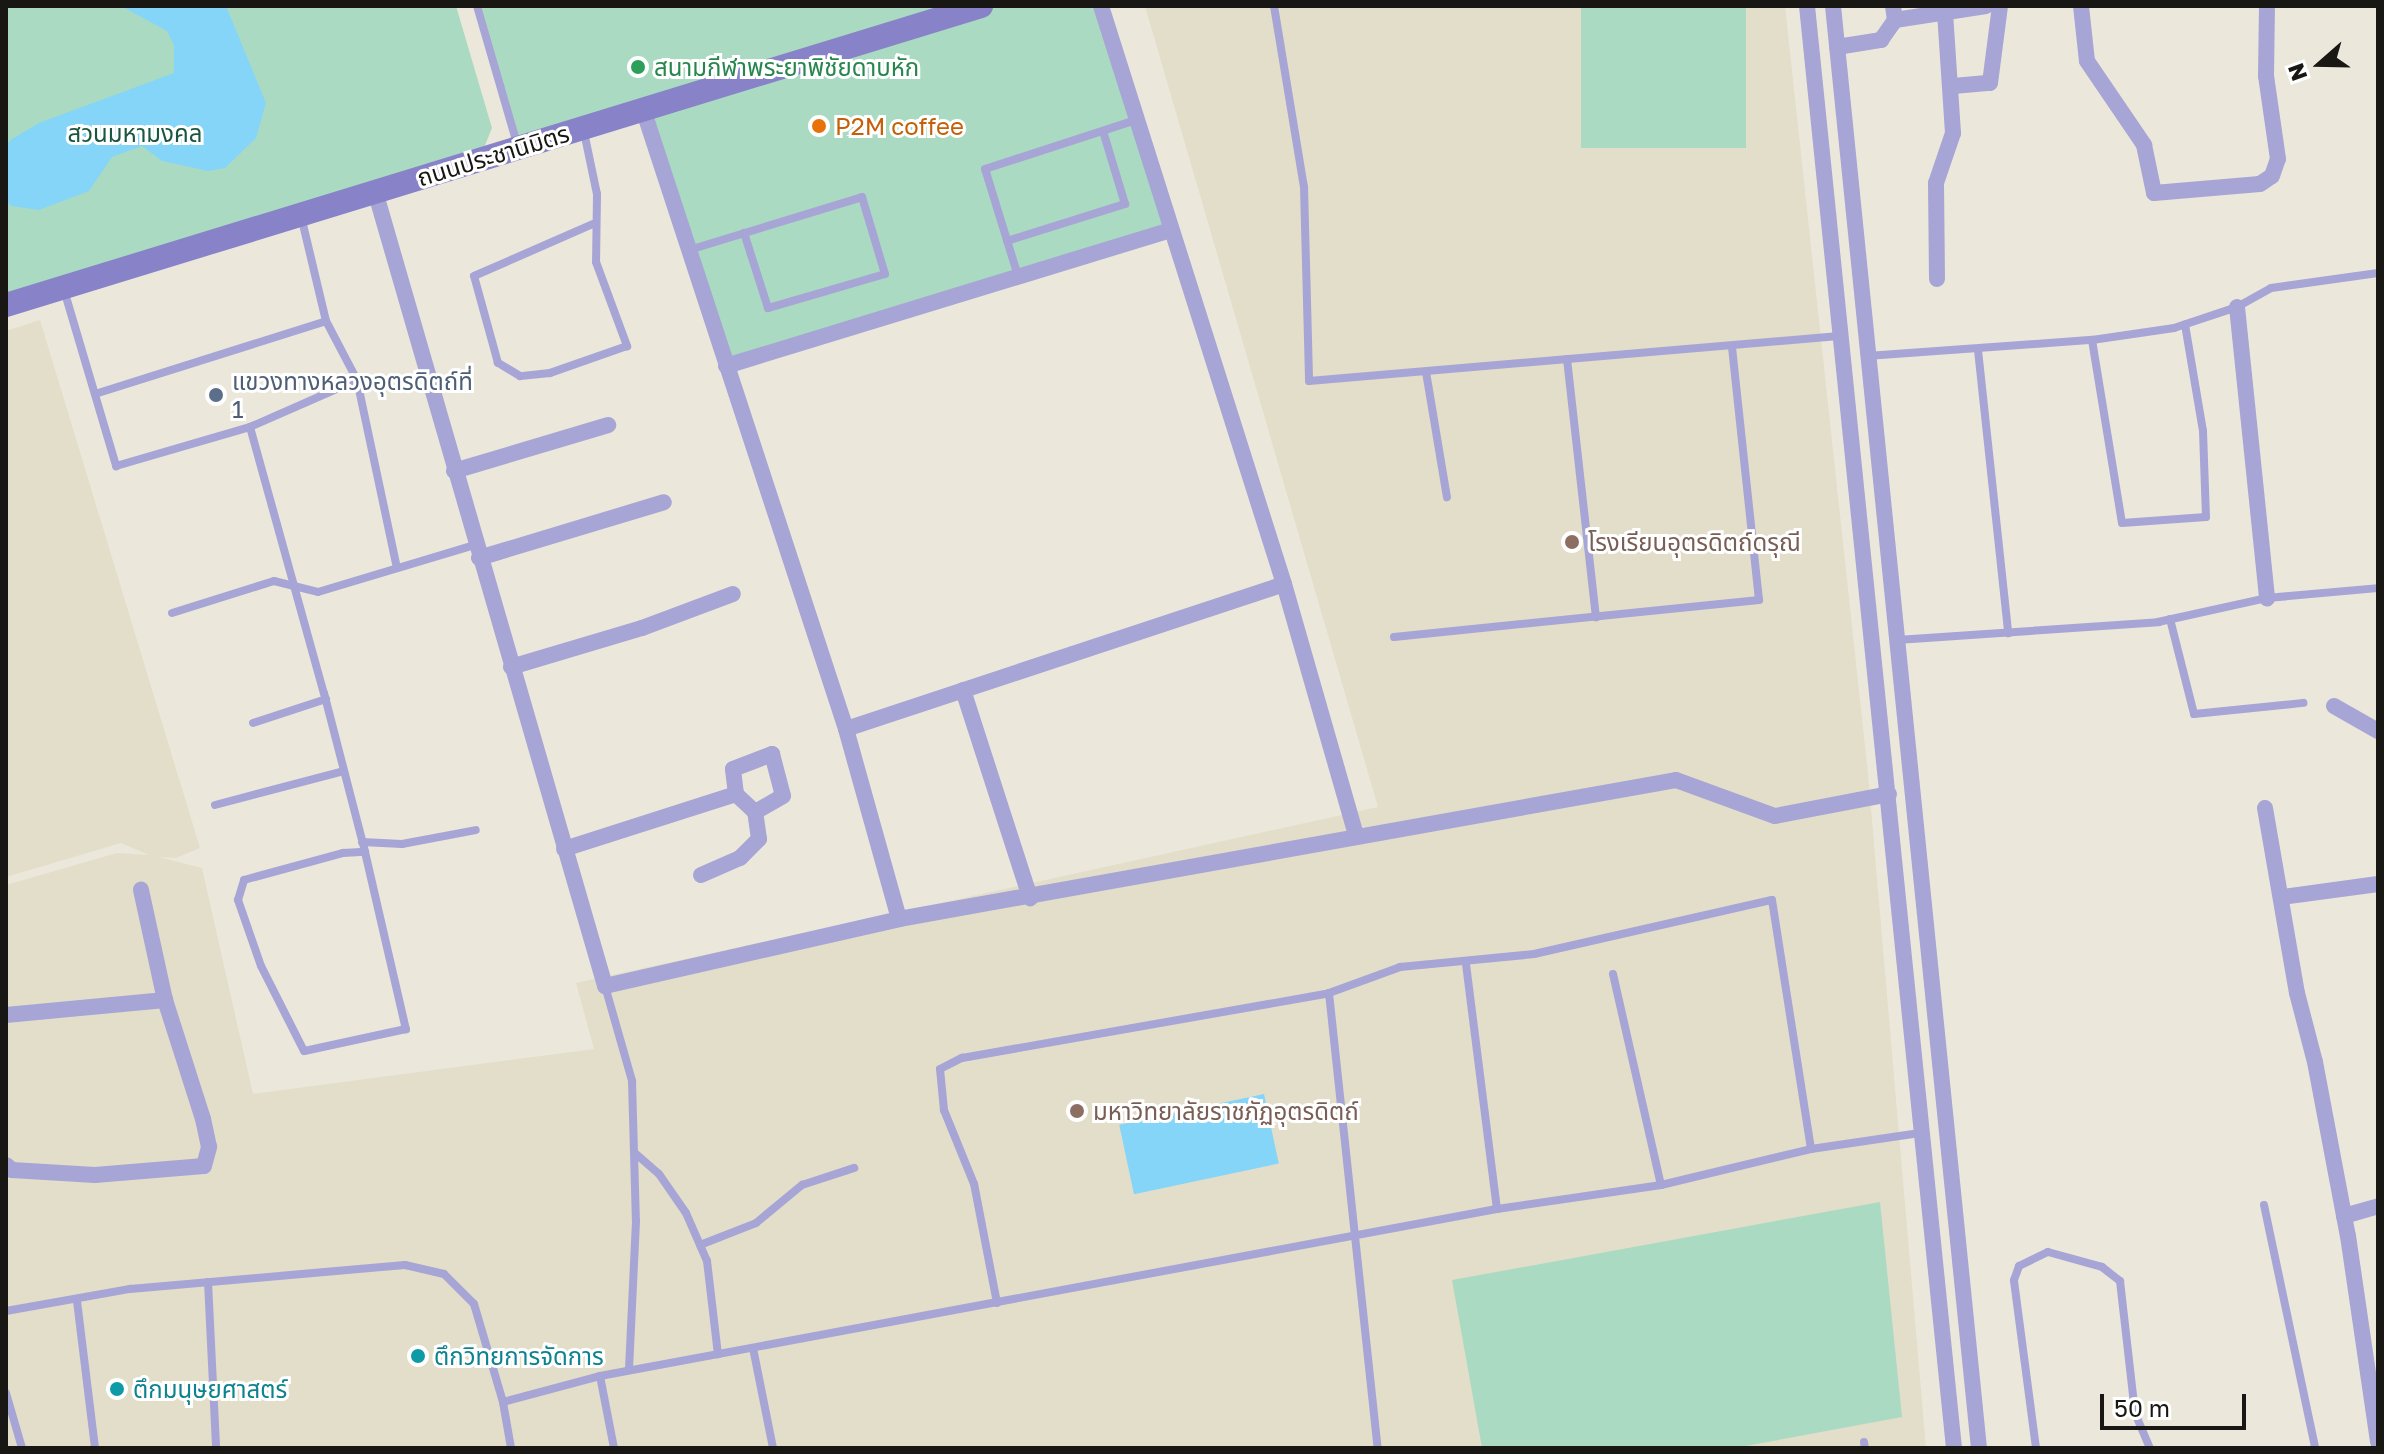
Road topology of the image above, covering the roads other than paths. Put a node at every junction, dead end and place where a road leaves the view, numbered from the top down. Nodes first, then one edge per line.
1 (477, 6) edge
2 (981, 6) edge
3 (1101, 6) edge
4 (1274, 6) edge
5 (1807, 6) edge
6 (1833, 6) edge
7 (1986, 6) edge
8 (2000, 6) edge
9 (2081, 6) edge
10 (2267, 6) edge
11 (1894, 13) edge
12 (1945, 14) junction
13 (1837, 47) junction
14 (1953, 86) junction
15 (643, 109) junction
16 (1136, 120) junction
17 (582, 128) junction
18 (1103, 131) junction
19 (518, 147) junction
20 (375, 191) junction
21 (301, 216) junction
22 (593, 224) junction
23 (1170, 230) junction
24 (744, 233) junction
25 (1007, 241) junction
26 (689, 250) junction
27 (2378, 273) edge
28 (1018, 277) junction
29 (1937, 279) dead end
30 (64, 288) junction
31 (6, 305) edge
32 (2237, 307) junction
33 (326, 321) junction
34 (2185, 325) junction
35 (1839, 336) junction
36 (2092, 340) junction
37 (1732, 348) junction
38 (1978, 350) junction
39 (1866, 356) junction
40 (1567, 359) junction
41 (726, 366) junction
42 (1426, 372) junction
43 (357, 380) junction
44 (95, 394) junction
45 (608, 425) dead end
46 (250, 427) junction
47 (454, 471) junction
48 (1447, 497) dead end
49 (664, 502) dead end
50 (477, 552) junction
51 (397, 568) junction
52 (1284, 584) junction
53 (295, 587) junction
54 (2378, 588) edge
55 (733, 594) dead end
56 (2267, 598) junction
57 (172, 613) dead end
58 (1596, 617) junction
59 (2170, 619) junction
60 (2008, 633) junction
61 (1394, 637) dead end
62 (1896, 640) junction
63 (511, 667) junction
64 (963, 690) junction
65 (326, 699) junction
66 (2303, 703) dead end
67 (2334, 706) dead end
68 (253, 723) dead end
69 (846, 729) junction
70 (2378, 731) edge
71 (344, 771) junction
72 (736, 794) junction
73 (1889, 794) junction
74 (215, 805) dead end
75 (2265, 808) dead end
76 (755, 812) junction
77 (476, 830) dead end
78 (1356, 835) junction
79 (362, 842) junction
80 (564, 849) junction
81 (365, 852) junction
82 (701, 875) dead end
83 (2378, 884) edge
84 (141, 890) dead end
85 (2282, 897) junction
86 (1030, 898) junction
87 (899, 919) junction
88 (1466, 964) junction
89 (1613, 974) dead end
90 (605, 986) junction
91 (1329, 993) junction
92 (165, 1000) junction
93 (6, 1015) edge
94 (1920, 1133) junction
95 (1811, 1149) junction
96 (636, 1154) junction
97 (6, 1165) edge
98 (854, 1168) dead end
99 (1661, 1185) junction
100 (2264, 1205) dead end
101 (2378, 1206) edge
102 (1497, 1209) junction
103 (2344, 1216) junction
104 (1354, 1237) junction
105 (1956, 1243) junction
106 (700, 1245) junction
107 (1930, 1245) junction
108 (208, 1282) junction
109 (77, 1301) junction
110 (997, 1303) junction
111 (6, 1311) edge
112 (753, 1348) junction
113 (718, 1354) junction
114 (629, 1370) junction
115 (600, 1376) junction
116 (6, 1393) edge
117 (503, 1402) junction
118 (2378, 1442) edge
119 (22, 1448) edge
120 (95, 1448) edge
121 (216, 1448) edge
122 (511, 1448) edge
123 (614, 1448) edge
124 (773, 1448) edge
125 (1378, 1448) edge
126 (1954, 1448) edge
127 (1979, 1448) edge
128 (2036, 1448) edge
129 (2150, 1448) edge
130 (2315, 1448) edge
131 (2364, 1448) edge

1 - 19 lane
2 - 15 main road, ถนนประชานิมิตร
3 - 16 street
4 - 42 lane
5 - 35 street
6 - 13 street
7 - 12 street
8 - 14 street
9 - 10 street
11 - 12 street
11 - 13 street
12 - 14 street
13 - 39 street
14 - 29 street
15 - 17 main road, ถนนประชานิมิตร
15 - 26 street
16 - 18 lane
16 - 23 street
17 - 19 main road, ถนนประชานิมิตร
17 - 22 lane
18 - 25 lane
18 - 25 lane
19 - 20 main road, ถนนประชานิมิตร
20 - 21 main road, ถนนประชานิมิตร
20 - 47 street
21 - 30 main road, ถนนประชานิมิตร
21 - 33 lane
22 - 22 lane
23 - 28 street
23 - 52 street
24 - 24 lane
24 - 26 lane
25 - 28 lane
26 - 41 street
27 - 32 lane
28 - 41 street
30 - 31 main road, ถนนประชานิมิตร
30 - 44 lane
32 - 34 lane
32 - 56 street
33 - 43 lane
33 - 44 lane
34 - 36 lane
34 - 36 lane
35 - 37 lane
35 - 73 street
36 - 38 lane
37 - 40 lane
37 - 58 lane
38 - 39 lane
38 - 60 lane
39 - 62 street
40 - 42 lane
40 - 58 lane
41 - 69 street
42 - 48 lane
43 - 46 lane
43 - 51 lane
44 - 46 lane
45 - 47 street
46 - 53 lane
47 - 50 street
49 - 50 street
50 - 51 lane
50 - 63 street
51 - 53 lane
52 - 64 street
52 - 78 street
53 - 57 lane
53 - 65 lane
54 - 56 lane
55 - 63 street
56 - 59 lane
58 - 61 lane
59 - 60 lane
59 - 66 lane
60 - 62 lane
62 - 105 street
63 - 80 street
64 - 69 street
64 - 86 street
65 - 68 lane
65 - 71 lane
67 - 70 street
69 - 87 street
71 - 74 lane
71 - 79 lane
72 - 76 street
72 - 76 street
72 - 80 street
73 - 78 street
73 - 94 street
75 - 85 street
76 - 82 street
77 - 79 lane
78 - 86 street
79 - 81 lane
80 - 90 street
81 - 81 lane
83 - 85 street
84 - 92 street
85 - 103 street
86 - 87 street
87 - 90 street
88 - 91 lane
88 - 95 lane
88 - 102 lane
89 - 99 lane
90 - 96 lane
91 - 104 lane
91 - 110 lane
92 - 93 street
92 - 97 street
94 - 95 lane
94 - 107 street
95 - 99 lane
96 - 106 lane
96 - 114 lane
98 - 106 lane
99 - 102 lane
100 - 130 lane
101 - 103 street
102 - 104 lane
103 - 118 street
104 - 110 lane
104 - 125 lane
105 - 107 street
105 - 127 street
106 - 113 lane
107 - 126 street
108 - 109 lane
108 - 117 lane
108 - 121 lane
109 - 111 lane
109 - 120 lane
110 - 112 lane
112 - 113 lane
112 - 124 lane
113 - 114 lane
114 - 115 lane
115 - 117 lane
115 - 123 lane
116 - 119 lane
117 - 122 lane
118 - 131 lane
128 - 129 lane

